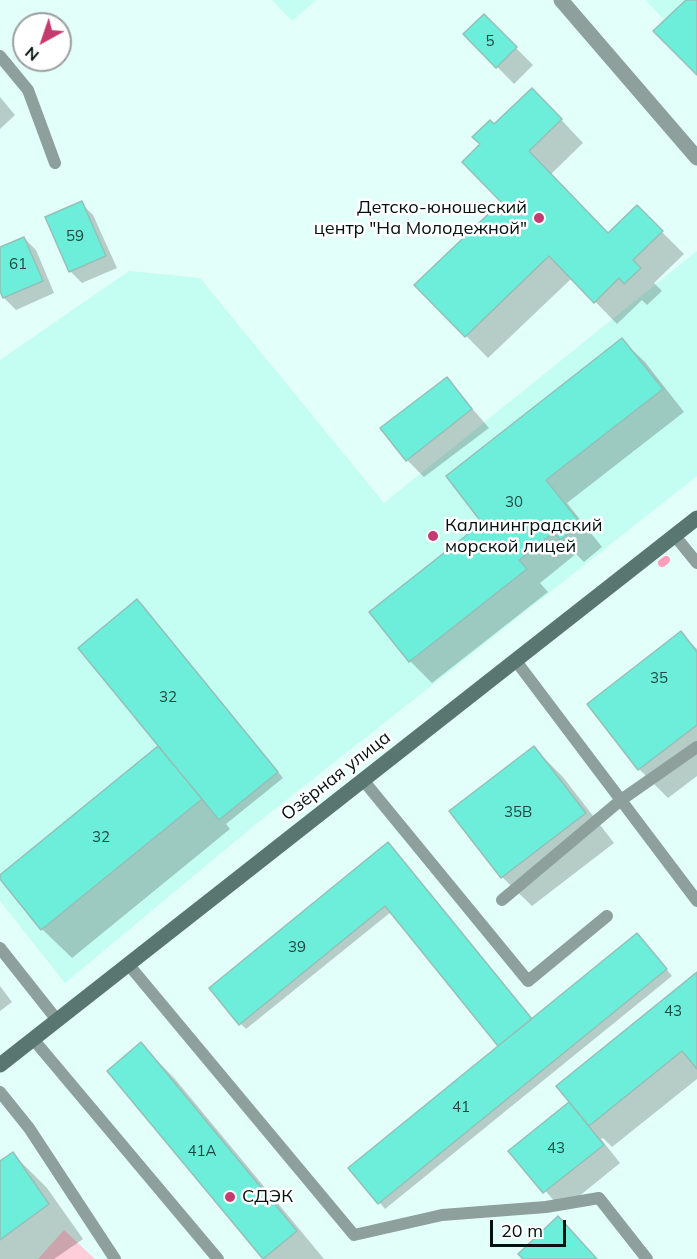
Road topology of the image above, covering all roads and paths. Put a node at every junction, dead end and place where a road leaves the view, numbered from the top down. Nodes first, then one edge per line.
1 (561, 0) edge
2 (0, 56) edge
3 (697, 158) edge
4 (55, 163) dead end
5 (697, 518) edge
6 (675, 536) junction
7 (697, 563) edge
8 (516, 661) junction
9 (697, 747) edge
10 (363, 780) junction
11 (621, 801) junction
12 (502, 900) dead end
13 (697, 901) edge
14 (607, 916) dead end
15 (0, 948) edge
16 (128, 964) junction
17 (57, 1020) junction
18 (33, 1039) junction
19 (0, 1065) edge
20 (0, 1092) edge
21 (115, 1259) edge
22 (218, 1259) edge
23 (647, 1259) edge

1 - 3 street
2 - 4 lane
5 - 6 street, Озёрная улица
6 - 7 lane
6 - 8 street, Озёрная улица
8 - 10 street, Озёрная улица
8 - 11 lane
9 - 11 lane
10 - 14 lane
10 - 16 street, Озёрная улица
11 - 12 lane
11 - 13 lane
15 - 17 lane
16 - 17 street, Озёрная улица
16 - 23 lane
17 - 18 street, Озёрная улица
18 - 19 street, Озёрная улица
18 - 22 lane
20 - 21 lane

